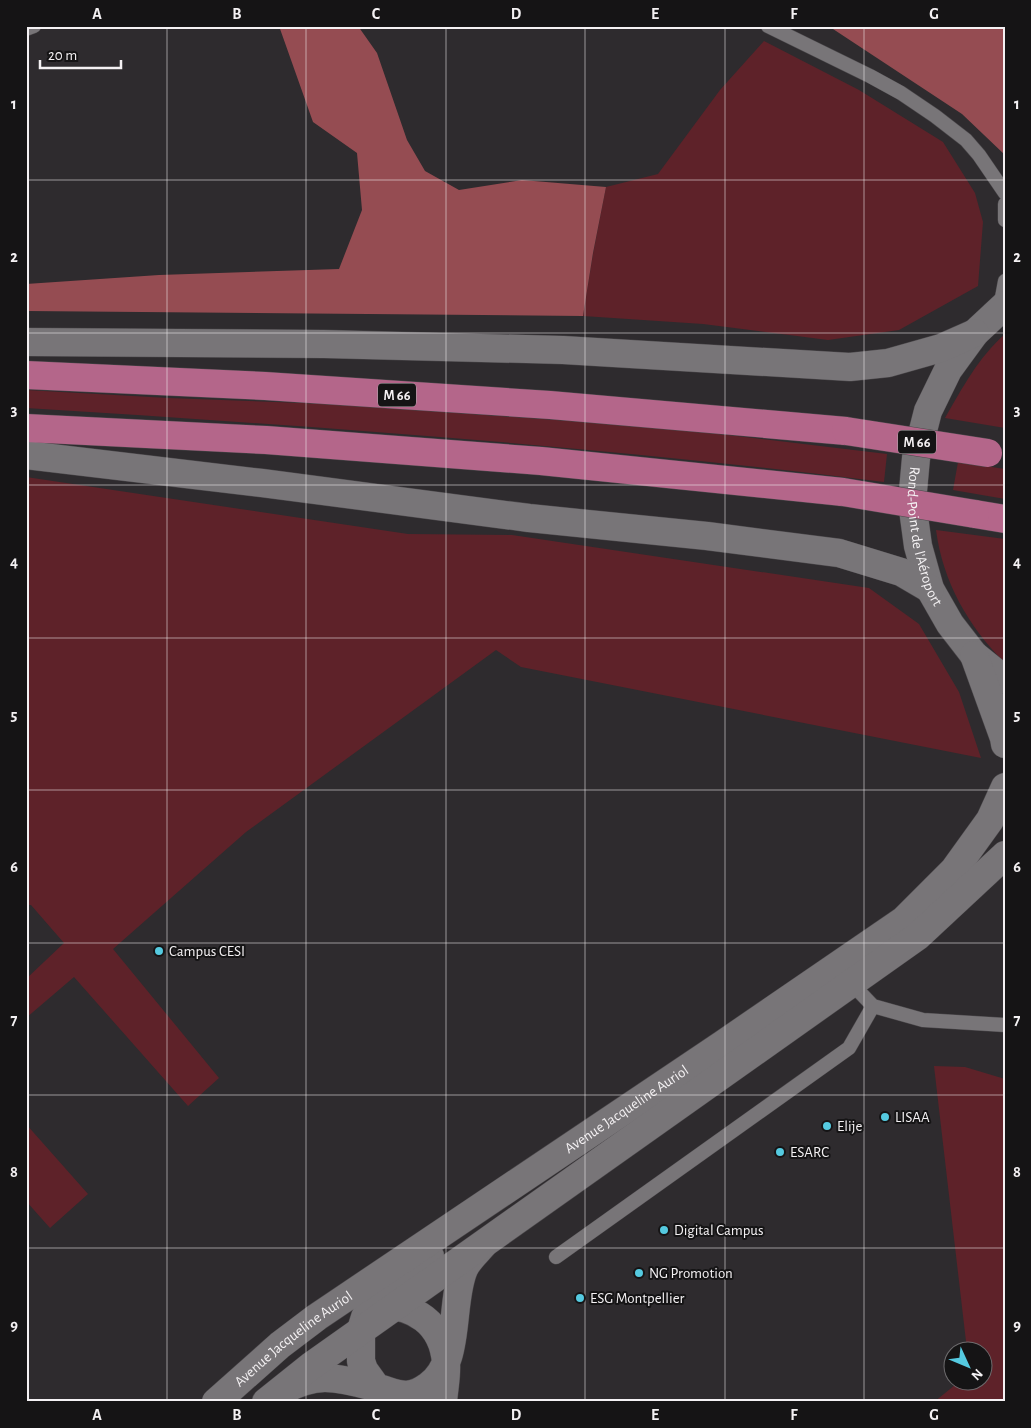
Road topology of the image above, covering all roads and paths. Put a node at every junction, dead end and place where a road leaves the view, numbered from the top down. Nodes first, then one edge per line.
1 (34, 26) edge
2 (768, 26) edge
3 (26, 29) edge
4 (1005, 193) edge
5 (1005, 204) edge
6 (1005, 220) edge
7 (1005, 281) edge
8 (1002, 307) edge
9 (975, 333) junction
10 (26, 342) edge
11 (26, 374) edge
12 (26, 428) edge
13 (26, 454) edge
14 (997, 454) edge
15 (1005, 519) edge
16 (930, 589) junction
17 (974, 655) junction
18 (1005, 680) edge
19 (1005, 744) edge
20 (1005, 787) edge
21 (1005, 855) edge
22 (1005, 864) edge
23 (962, 896) junction
24 (851, 983) junction
25 (873, 1006) junction
26 (1005, 1025) edge
27 (559, 1156) junction
28 (490, 1239) junction
29 (556, 1257) dead end
30 (371, 1312) junction
31 (317, 1317) junction
32 (446, 1364) junction
33 (382, 1394) edge
34 (273, 1396) edge
35 (216, 1402) edge
36 (443, 1402) edge

1 - 3 lane
2 - 4 lane
5 - 6 lane
7 - 8 lane
8 - 9 main road, Rond-Point de l'Aéroport
9 - 10 main road
9 - 16 main road, Rond-Point de l'Aéroport
11 - 14 highway, M 66, bridge
12 - 15 highway, bridge
13 - 16 main road
16 - 17 main road, Rond-Point de l'Aéroport
17 - 18 main road, Rond-Point de l'Aéroport
17 - 19 main road
20 - 27 main road, Avenue Jacqueline Auriol
21 - 23 main road, Avenue Jacqueline Auriol
22 - 23 main road
23 - 24 main road, Avenue Jacqueline Auriol
24 - 25 lane
24 - 28 main road, Avenue Jacqueline Auriol
25 - 26 lane
25 - 29 lane
27 - 30 main road
27 - 31 main road, Avenue Jacqueline Auriol
28 - 30 main road, Avenue Jacqueline Auriol
28 - 32 main road
30 - 31 main road
30 - 32 main road
30 - 33 main road
30 - 34 main road, Avenue Jacqueline Auriol
31 - 35 main road, Avenue Jacqueline Auriol
32 - 33 main road
32 - 36 main road
33 - 34 main road

